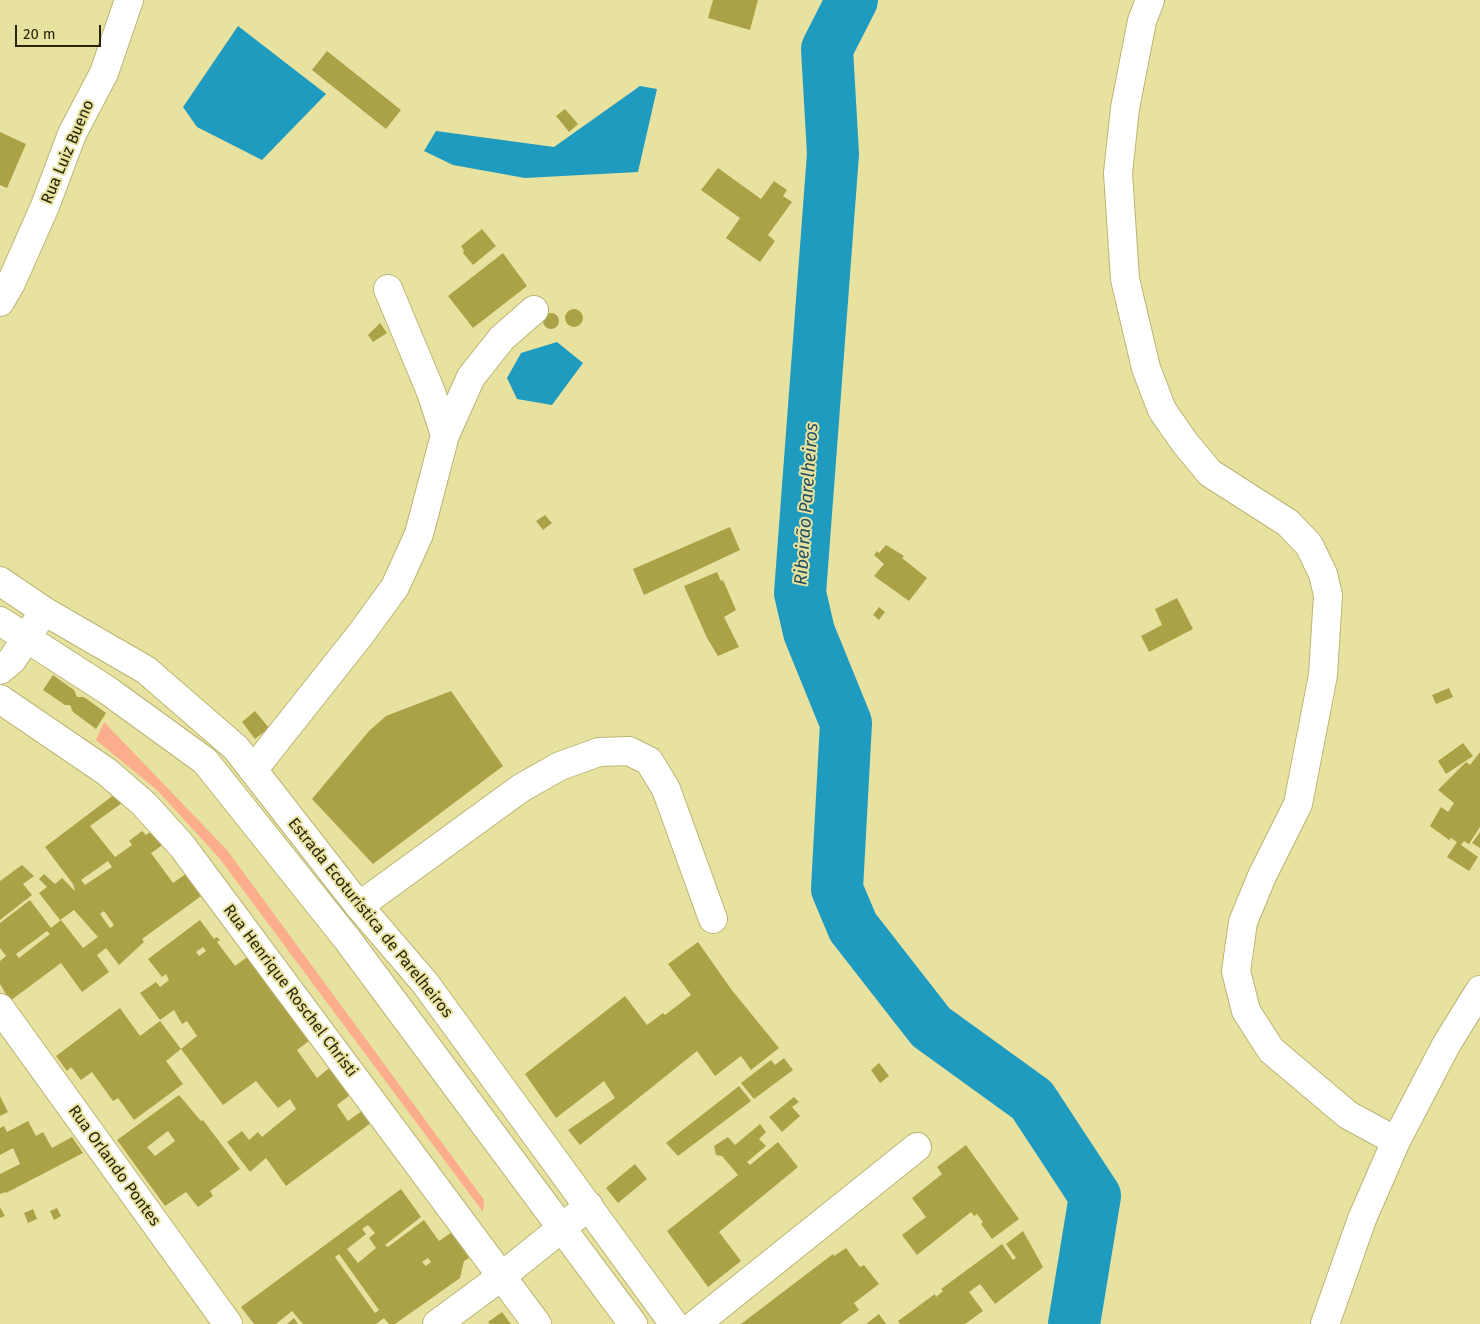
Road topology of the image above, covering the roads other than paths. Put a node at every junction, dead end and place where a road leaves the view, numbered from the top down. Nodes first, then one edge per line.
1 (130, 0) edge
2 (1145, 7) edge
3 (388, 289) dead end
4 (0, 302) edge
5 (534, 310) dead end
6 (445, 435) junction
7 (0, 581) edge
8 (44, 610) junction
9 (0, 620) edge
10 (27, 637) junction
11 (0, 670) edge
12 (0, 699) edge
13 (253, 770) junction
14 (359, 906) junction
15 (713, 919) dead end
16 (1480, 990) edge
17 (0, 1008) edge
18 (1396, 1141) junction
19 (917, 1147) dead end
20 (589, 1206) junction
21 (562, 1227) junction
22 (502, 1276) junction
23 (228, 1324) edge
24 (437, 1324) edge
25 (538, 1324) edge
26 (633, 1324) edge
27 (674, 1324) edge
28 (696, 1324) edge
29 (1325, 1324) edge

1 - 4 street, Rua Luiz Bueno
2 - 18 street
3 - 6 street
5 - 6 street
6 - 13 street
7 - 8 street, Estrada Ecoturistica de Parelheiros
8 - 10 street
8 - 13 street, Estrada Ecoturistica de Parelheiros
9 - 10 street, Estrada Ecoturistica de Parelheiros
10 - 11 street
10 - 21 street, Estrada Ecoturistica de Parelheiros
12 - 22 street, Rua Henrique Roschel Christi
13 - 14 street, Estrada Ecoturistica de Parelheiros
14 - 15 street
14 - 20 street, Estrada Ecoturistica de Parelheiros
16 - 18 street
17 - 23 street, Rua Orlando Pontes
18 - 29 street
19 - 28 street
20 - 21 street
20 - 27 street, Estrada Ecoturistica de Parelheiros
21 - 22 street
21 - 26 street, Estrada Ecoturistica de Parelheiros
22 - 24 street
22 - 25 street, Rua Henrique Roschel Christi

